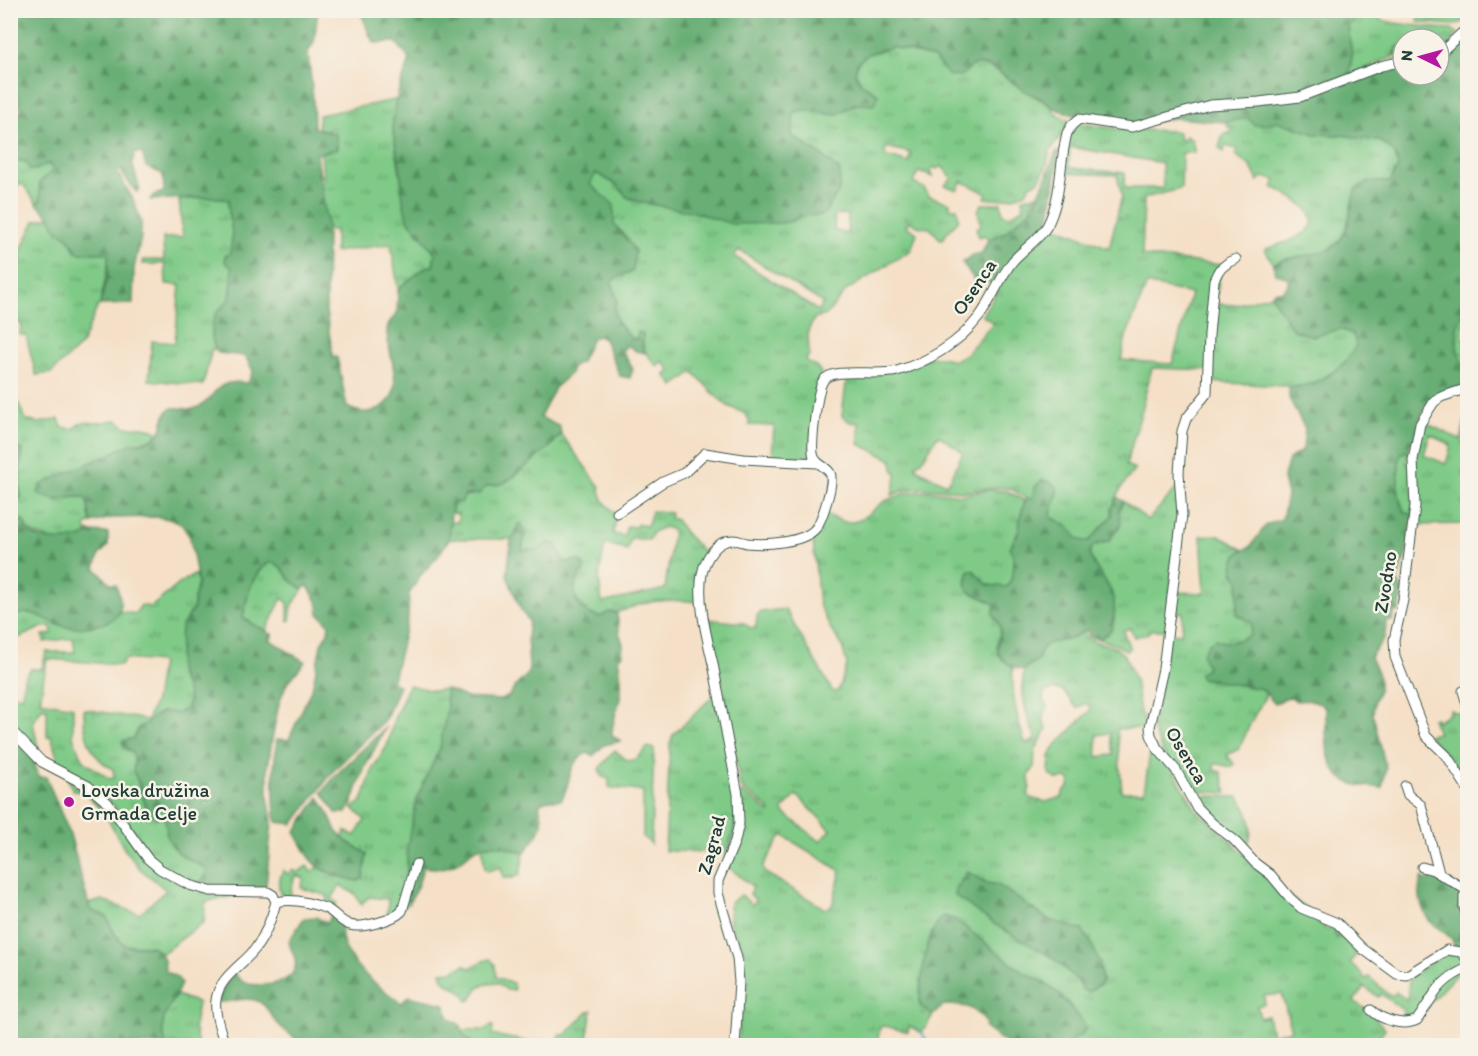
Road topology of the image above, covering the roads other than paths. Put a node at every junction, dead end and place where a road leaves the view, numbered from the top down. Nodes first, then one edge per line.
1 (1467, 27) edge
2 (1451, 42) edge
3 (1391, 64) edge
4 (1236, 259) dead end
5 (1467, 388) edge
6 (818, 463) junction
7 (617, 513) dead end
8 (704, 618) joint
9 (1463, 691) dead end
10 (1467, 708) edge
11 (10, 729) edge
12 (1406, 786) dead end
13 (1467, 789) edge
14 (416, 864) dead end
15 (1422, 867) dead end
16 (1439, 873) junction
17 (1467, 892) edge
18 (276, 902) junction
19 (1467, 919) edge
20 (1467, 960) edge
21 (1467, 968) edge
22 (1371, 1010) dead end
23 (225, 1046) edge
24 (735, 1046) edge

1 - 2 street
3 - 6 street, Osenca
4 - 20 street, Osenca
5 - 13 street, Zvodno
6 - 7 street
6 - 8 street, Osenca
8 - 24 street, Zagrad
9 - 10 street
11 - 18 street
12 - 16 street
14 - 18 street
15 - 16 street
16 - 17 street
17 - 19 street
18 - 23 street
21 - 22 street

